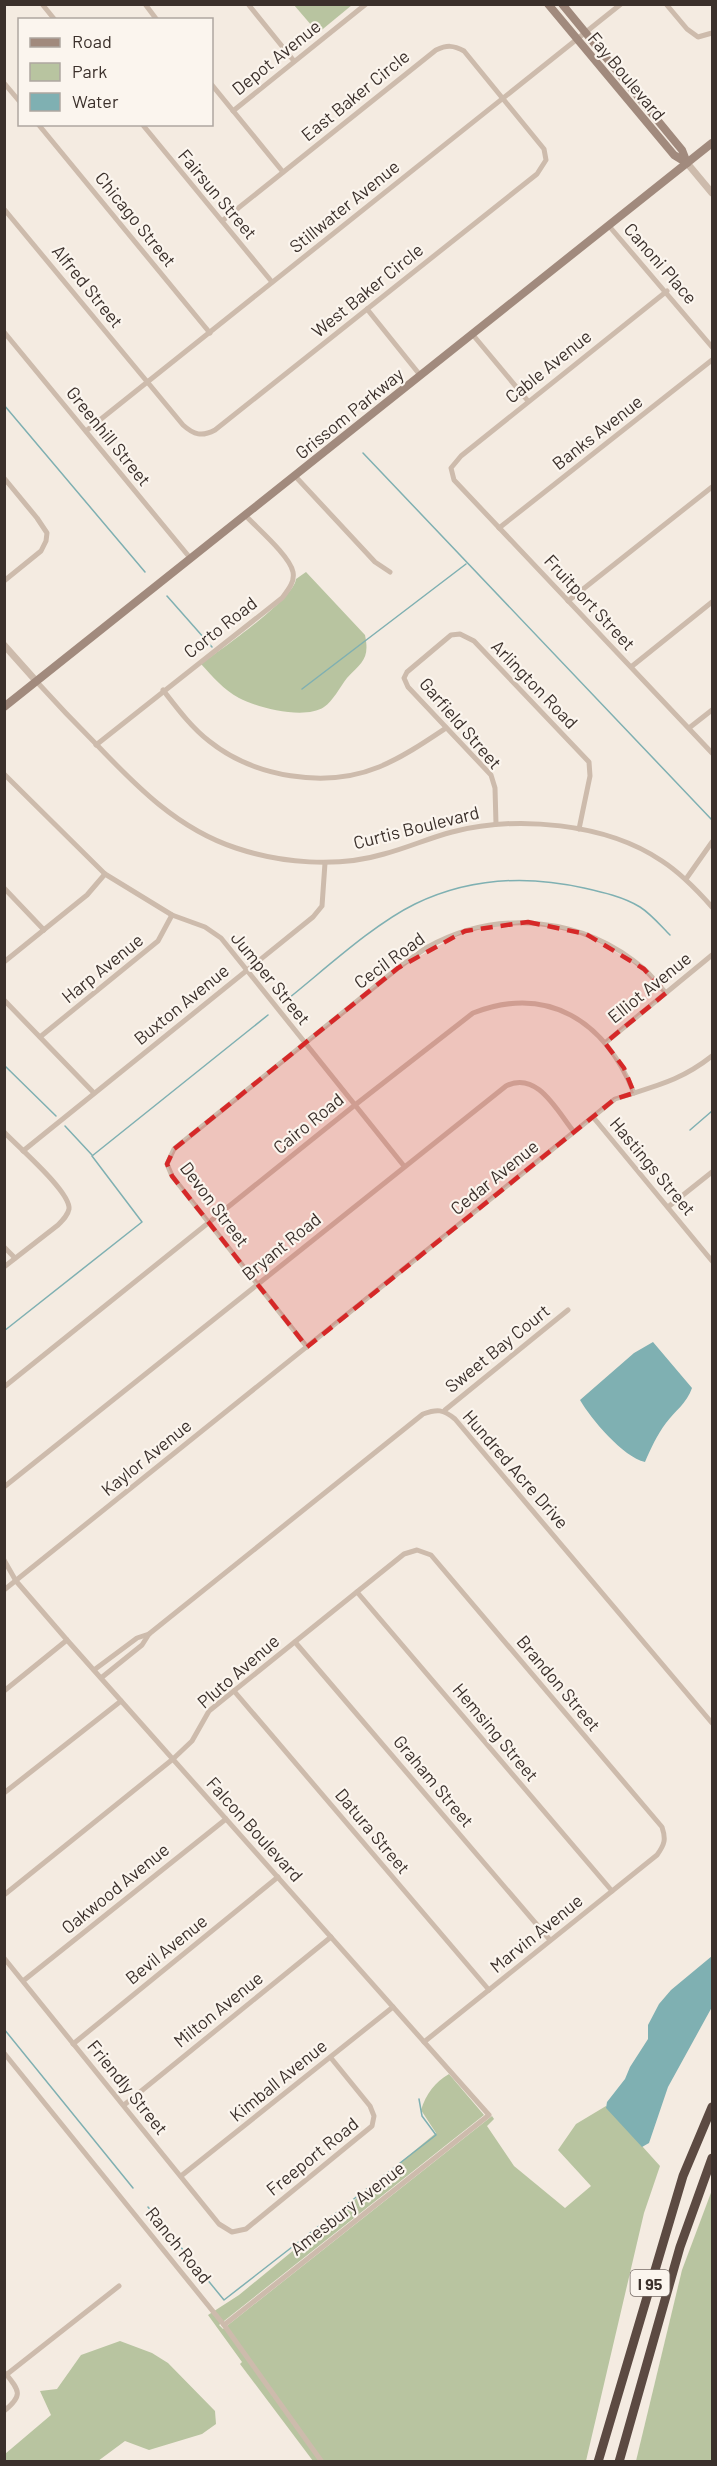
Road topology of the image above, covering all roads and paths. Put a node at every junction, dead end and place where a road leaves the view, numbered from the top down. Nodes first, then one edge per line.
1 (42, 4) edge
2 (145, 4) edge
3 (248, 4) edge
4 (366, 4) edge
5 (548, 4) edge
6 (562, 4) edge
7 (621, 4) edge
8 (666, 4) edge
9 (53, 18) edge
10 (156, 18) edge
11 (585, 32) junction
12 (712, 33) edge
13 (577, 40) junction
14 (294, 61) junction
15 (4, 83) edge
16 (213, 86) edge
17 (503, 98) junction
18 (18, 100) edge
19 (233, 111) junction
20 (40, 126) edge
21 (144, 126) edge
22 (712, 142) edge
23 (687, 163) junction
24 (283, 172) junction
25 (712, 193) edge
26 (4, 209) edge
27 (222, 222) junction
28 (609, 226) junction
29 (272, 282) junction
30 (667, 291) junction
31 (367, 309) junction
32 (4, 332) edge
33 (210, 333) junction
34 (472, 335) junction
35 (712, 347) edge
36 (712, 360) edge
37 (420, 375) junction
38 (148, 383) junction
39 (528, 401) junction
40 (86, 431) junction
41 (451, 468) joint
42 (295, 476) junction
43 (4, 478) edge
44 (712, 487) edge
45 (246, 516) junction
46 (499, 528) junction
47 (191, 559) junction
48 (390, 572) dead end
49 (4, 581) edge
50 (568, 601) junction
51 (712, 602) edge
52 (4, 645) edge
53 (631, 667) junction
54 (404, 678) joint
55 (37, 682) junction
56 (163, 690) junction
57 (4, 707) edge
58 (712, 710) edge
59 (446, 728) junction
60 (689, 728) junction
61 (96, 745) junction
62 (712, 753) edge
63 (4, 774) edge
64 (496, 824) junction
65 (579, 829) junction
66 (712, 842) edge
67 (325, 862) junction
68 (105, 874) junction
69 (686, 879) junction
70 (4, 888) edge
71 (712, 907) edge
72 (172, 915) junction
73 (44, 930) junction
74 (712, 955) edge
75 (4, 962) edge
76 (247, 971) junction
77 (666, 993) junction
78 (4, 1000) edge
79 (40, 1037) junction
80 (306, 1043) junction
81 (605, 1043) junction
82 (712, 1056) edge
83 (94, 1093) junction
84 (634, 1093) junction
85 (355, 1105) junction
86 (593, 1117) junction
87 (4, 1132) edge
88 (574, 1132) junction
89 (23, 1151) junction
90 (167, 1164) joint
91 (404, 1166) junction
92 (712, 1172) edge
93 (668, 1207) junction
94 (209, 1222) junction
95 (4, 1247) edge
96 (15, 1258) junction
97 (712, 1262) edge
98 (4, 1267) edge
99 (258, 1285) junction
100 (568, 1310) dead end
101 (307, 1347) junction
102 (4, 1387) edge
103 (445, 1410) junction
104 (4, 1487) edge
105 (417, 1550) joint
106 (4, 1560) edge
107 (16, 1581) junction
108 (4, 1590) edge
109 (357, 1592) junction
110 (149, 1634) junction
111 (67, 1641) junction
112 (295, 1642) junction
113 (94, 1670) junction
114 (101, 1678) junction
115 (4, 1691) edge
116 (234, 1691) junction
117 (122, 1701) junction
118 (712, 1723) edge
119 (173, 1759) junction
120 (4, 1793) edge
121 (226, 1819) junction
122 (664, 1845) joint
123 (278, 1877) junction
124 (612, 1891) junction
125 (4, 1895) edge
126 (331, 1937) junction
127 (550, 1940) junction
128 (4, 1958) edge
129 (23, 1981) junction
130 (489, 1990) junction
131 (393, 2007) junction
132 (424, 2042) junction
133 (73, 2043) junction
134 (4, 2053) edge
135 (331, 2058) junction
136 (124, 2105) junction
137 (712, 2107) edge
138 (489, 2115) joint
139 (712, 2158) edge
140 (182, 2176) junction
141 (232, 2232) joint
142 (119, 2286) dead end
143 (224, 2325) junction
144 (5, 2374) edge
145 (4, 2411) edge
146 (320, 2461) edge
147 (598, 2462) edge
148 (619, 2462) edge

1 - 9 street
2 - 10 street
3 - 14 street
4 - 14 street, Depot Avenue
5 - 13 main road, Fay Boulevard
6 - 11 main road, Fay Boulevard
7 - 11 street, Stillwater Avenue
8 - 12 street
11 - 13 street, Stillwater Avenue
11 - 23 main road, Fay Boulevard
13 - 17 street, Stillwater Avenue
13 - 23 main road, Fay Boulevard
14 - 19 street, Depot Avenue
15 - 18 street
16 - 19 street
17 - 24 street, East Baker Circle
17 - 29 street, Stillwater Avenue
17 - 31 street, West Baker Circle
19 - 24 street
20 - 33 street, Chicago Street
21 - 27 street, Fairsun Street
22 - 23 main road, Grissom Parkway
23 - 25 street, Fay Boulevard
23 - 28 main road, Grissom Parkway
24 - 27 street, East Baker Circle
26 - 38 street, Alfred Street
27 - 29 street, Fairsun Street
28 - 30 street, Canoni Place
28 - 34 main road, Grissom Parkway
29 - 33 street, Stillwater Avenue
30 - 35 street, Canoni Place
30 - 39 street, Cable Avenue
31 - 37 street
31 - 38 street, West Baker Circle
32 - 40 street, Greenhill Street
33 - 38 street, Stillwater Avenue
34 - 37 main road, Grissom Parkway
34 - 39 street
36 - 46 street, Banks Avenue
37 - 42 main road, Grissom Parkway
38 - 40 street, Stillwater Avenue
39 - 41 street, Cable Avenue
40 - 47 street, Greenhill Street
41 - 46 street, Fruitport Street
42 - 45 main road, Grissom Parkway
42 - 48 street
43 - 49 street
44 - 50 street
45 - 47 main road, Grissom Parkway
45 - 56 street, Corto Road
46 - 50 street, Fruitport Street
47 - 55 main road, Grissom Parkway
50 - 53 street, Fruitport Street
51 - 53 street
52 - 55 street, Curtis Boulevard
53 - 60 street, Fruitport Street
54 - 59 street, Garfield Street
54 - 65 street, Arlington Road
55 - 57 main road, Grissom Parkway
55 - 61 street, Curtis Boulevard
56 - 59 street
56 - 61 street, Corto Road
58 - 60 street
59 - 64 street, Garfield Street
60 - 62 street, Fruitport Street
61 - 67 street, Curtis Boulevard
63 - 68 street, Jumper Street
64 - 65 street, Curtis Boulevard
64 - 67 street, Curtis Boulevard
65 - 69 street, Curtis Boulevard
66 - 69 street
67 - 76 street, Buxton Avenue
68 - 72 street, Jumper Street
68 - 73 street
69 - 71 street, Curtis Boulevard
70 - 73 street
72 - 76 street, Jumper Street
72 - 79 street, Harp Avenue
73 - 75 street
74 - 77 street, Elliot Avenue
76 - 80 street, Jumper Street
76 - 83 street, Buxton Avenue
77 - 80 street, Cecil Road
77 - 81 street, Elliot Avenue
78 - 79 street
79 - 83 street
80 - 85 street, Jumper Street
80 - 90 street, Cecil Road
81 - 84 street, Cairo Road
81 - 85 street, Cairo Road
82 - 84 street, Cedar Avenue
83 - 89 street, Buxton Avenue
84 - 86 street, Cedar Avenue
85 - 91 street, Jumper Street
85 - 94 street, Cairo Road
86 - 88 street, Cedar Avenue
86 - 93 street, Hastings Street
87 - 89 street
88 - 91 street, Bryant Road
88 - 101 street, Cedar Avenue
89 - 96 street
90 - 94 street, Devon Street
91 - 99 street, Bryant Road
92 - 93 street
93 - 97 street, Hastings Street
94 - 99 street, Devon Street
94 - 102 street, Cairo Road
95 - 96 street
96 - 98 street
99 - 101 street, Devon Street
99 - 104 street, Bryant Road
100 - 103 street, Sweet Bay Court
101 - 107 street, Kaylor Avenue
103 - 110 street, Hundred Acre Drive
103 - 118 street, Hundred Acre Drive
105 - 109 street, Pluto Avenue
105 - 122 street, Brandon Street
106 - 107 street, Falcon Boulevard
107 - 108 street, Kaylor Avenue
107 - 111 street, Falcon Boulevard
109 - 112 street, Pluto Avenue
109 - 124 street, Hemsing Street
110 - 113 street, Hundred Acre Drive
110 - 114 street, Hundred Acre Drive
111 - 113 street, Falcon Boulevard
111 - 115 street
112 - 116 street, Pluto Avenue
112 - 127 street, Graham Street
113 - 114 street, Falcon Boulevard
114 - 117 street, Falcon Boulevard
116 - 119 street, Pluto Avenue
116 - 130 street, Datura Street
117 - 119 street, Falcon Boulevard
117 - 120 street
119 - 121 street, Falcon Boulevard
119 - 125 street, Pluto Avenue
121 - 123 street, Falcon Boulevard
121 - 129 street, Oakwood Avenue
122 - 124 street, Marvin Avenue
123 - 126 street, Falcon Boulevard
123 - 133 street, Bevil Avenue
124 - 127 street, Marvin Avenue
126 - 131 street, Falcon Boulevard
126 - 136 street, Milton Avenue
127 - 130 street, Marvin Avenue
128 - 129 street, Friendly Street
129 - 133 street, Friendly Street
130 - 132 street, Marvin Avenue
131 - 132 street, Falcon Boulevard
131 - 135 street, Kimball Avenue
132 - 138 street, Falcon Boulevard
133 - 136 street, Friendly Street
134 - 143 street, Ranch Road
135 - 140 street, Kimball Avenue
135 - 141 street, Freeport Road
136 - 140 street, Friendly Street
137 - 147 highway, I 95
138 - 143 street, Amesbury Avenue
139 - 148 highway, I 95
140 - 141 street, Friendly Street
142 - 144 street
143 - 146 street, Ranch Road
144 - 145 street

